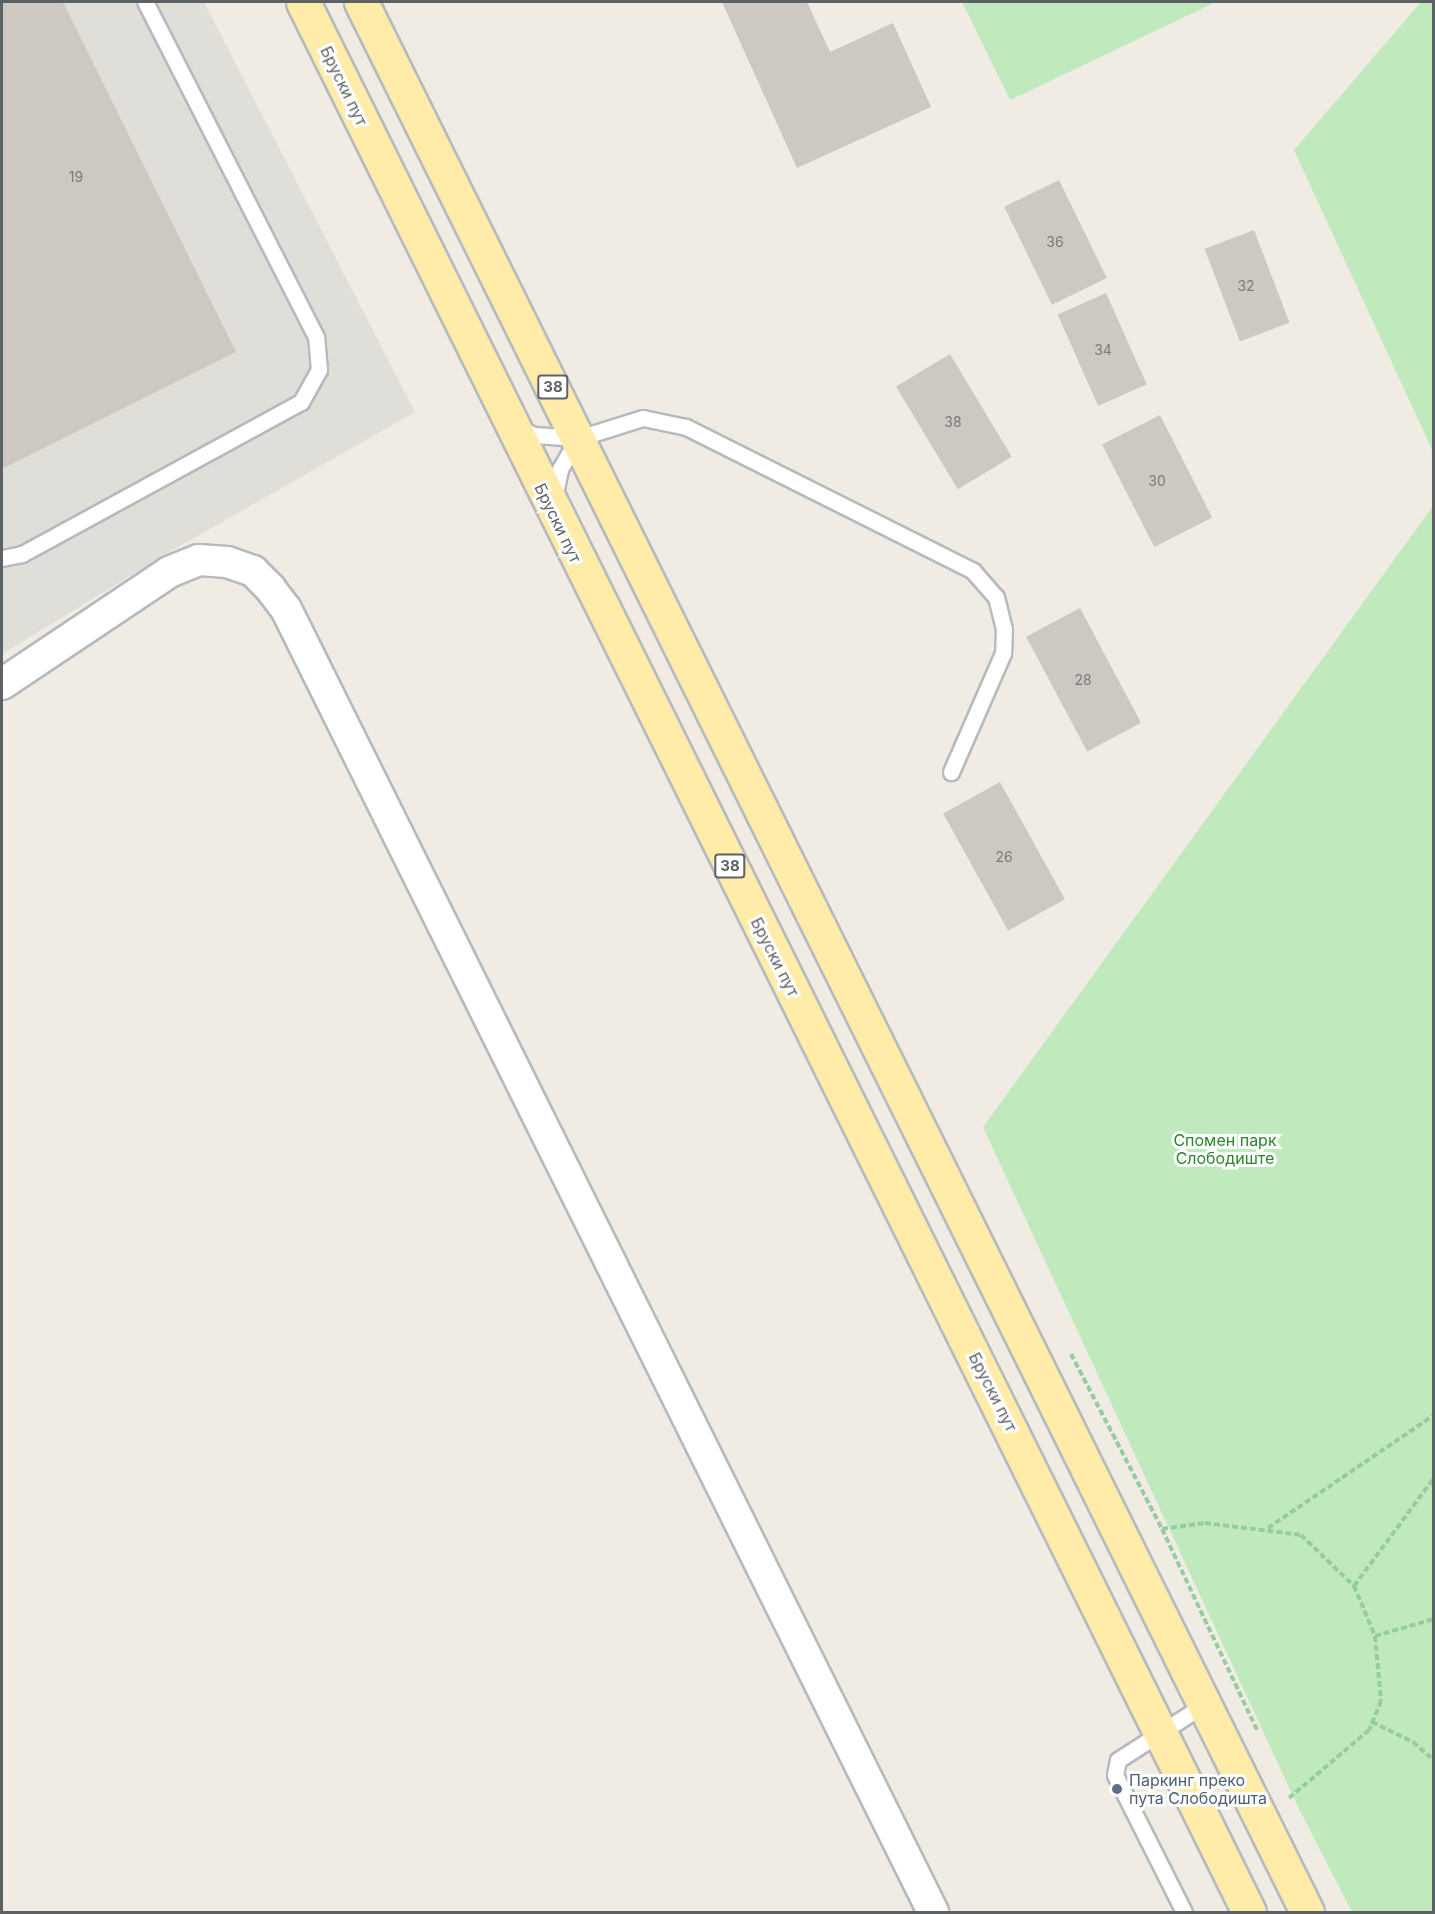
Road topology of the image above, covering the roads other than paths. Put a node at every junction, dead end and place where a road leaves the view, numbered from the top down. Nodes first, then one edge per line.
1 (145, 2) edge
2 (303, 2) edge
3 (361, 2) edge
4 (509, 424) junction
5 (579, 438) junction
6 (552, 510) junction
7 (2, 558) edge
8 (2, 684) edge
9 (951, 772) dead end
10 (1205, 1704) junction
11 (1160, 1730) junction
12 (933, 1912) edge
13 (1184, 1912) edge
14 (1249, 1912) edge
15 (1307, 1912) edge

1 - 7 lane
2 - 4 main road, Бруски пут / 38
3 - 5 main road, 38
4 - 5 lane
4 - 6 main road, Бруски пут / 38
5 - 6 lane
5 - 9 lane
5 - 10 main road, 38
6 - 11 main road, Бруски пут / 38
8 - 12 street
10 - 11 lane
10 - 15 main road, 38
11 - 13 lane
11 - 14 main road, Бруски пут / 38

